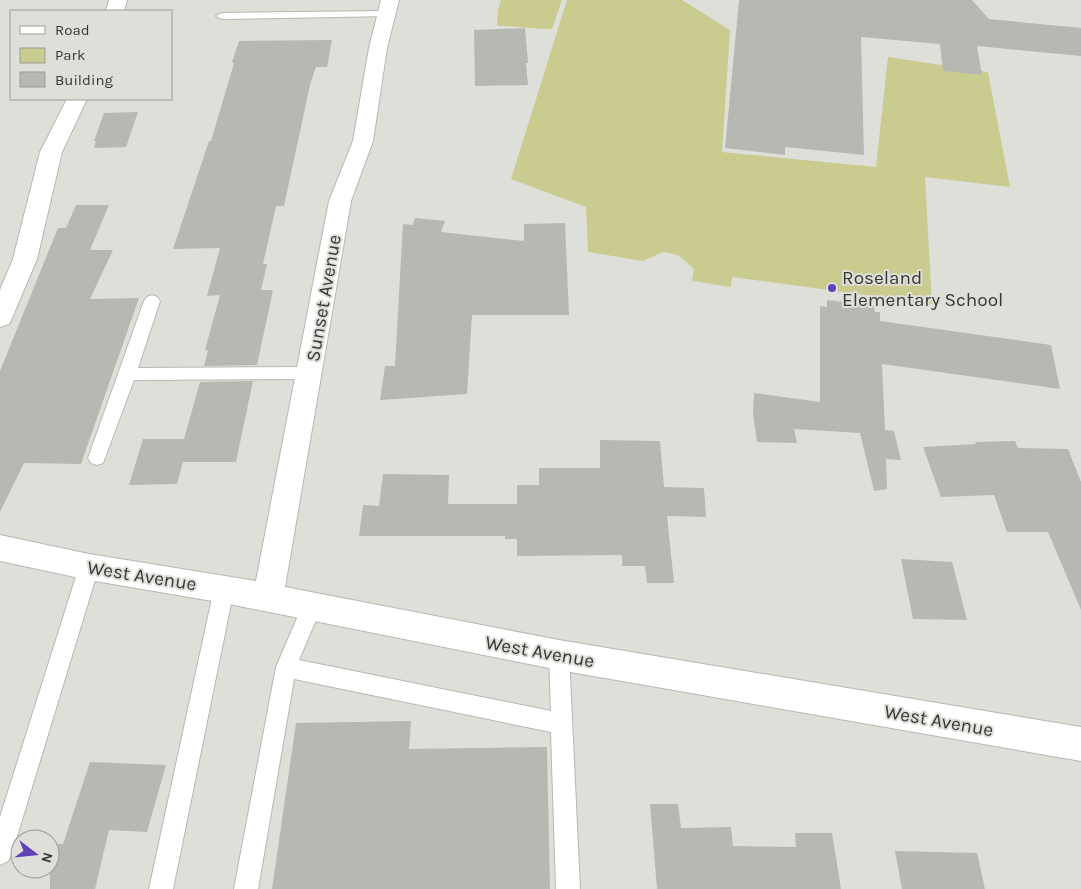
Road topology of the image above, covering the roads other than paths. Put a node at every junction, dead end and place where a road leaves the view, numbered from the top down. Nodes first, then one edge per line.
1 (389, 7) edge
2 (222, 16) dead end
3 (77, 100) edge
4 (152, 301) dead end
5 (0, 318) edge
6 (310, 373) junction
7 (128, 374) junction
8 (98, 458) dead end
9 (0, 548) edge
10 (89, 567) junction
11 (224, 589) junction
12 (268, 599) junction
13 (311, 608) junction
14 (559, 655) junction
15 (286, 667) junction
16 (562, 724) junction
17 (1081, 744) edge
18 (0, 853) edge
19 (162, 889) edge
20 (246, 889) edge
21 (568, 889) edge

1 - 2 lane
1 - 6 street, Sunset Avenue
3 - 5 street
4 - 7 lane
6 - 7 lane
6 - 12 street, Sunset Avenue
7 - 8 lane
9 - 10 street, West Avenue
10 - 11 street, West Avenue
10 - 18 lane
11 - 12 street, West Avenue
11 - 19 lane
12 - 13 street, West Avenue
13 - 14 street, West Avenue
13 - 15 lane
14 - 16 lane
14 - 17 street, West Avenue
15 - 16 lane
15 - 20 lane
16 - 21 lane

